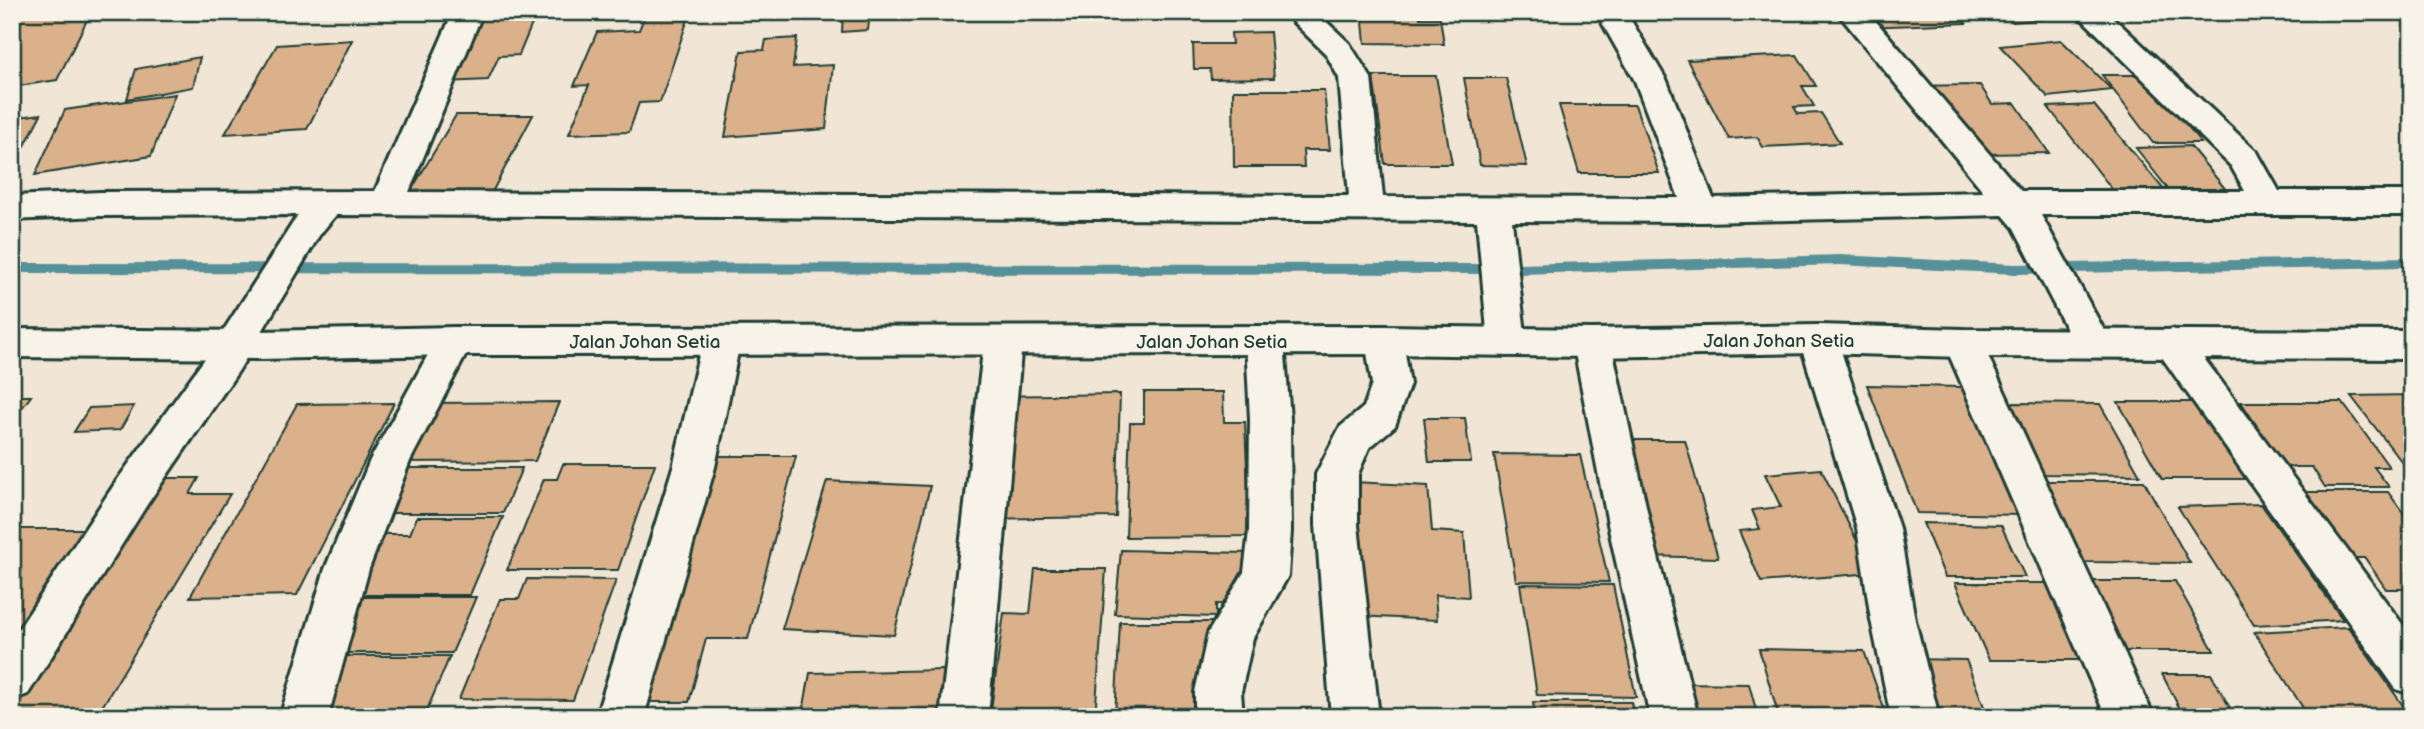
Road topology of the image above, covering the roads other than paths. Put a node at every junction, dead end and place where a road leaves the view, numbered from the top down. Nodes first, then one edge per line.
1 (468, 12) edge
2 (1298, 12) edge
3 (1611, 12) edge
4 (1852, 12) edge
5 (2090, 12) edge
6 (387, 203) junction
7 (2269, 203) junction
8 (2412, 203) edge
9 (12, 208) edge
10 (1367, 209) junction
11 (1701, 210) junction
12 (2021, 213) junction
13 (317, 216) junction
14 (1494, 221) junction
15 (1506, 324) junction
16 (1818, 339) junction
17 (1384, 340) junction
18 (454, 341) junction
19 (721, 342) junction
20 (1265, 342) junction
21 (12, 343) edge
22 (1592, 343) junction
23 (1963, 343) junction
24 (2092, 343) junction
25 (2172, 343) junction
26 (236, 344) junction
27 (2409, 348) edge
28 (1001, 356) junction
29 (2412, 674) edge
30 (12, 679) edge
31 (304, 717) edge
32 (621, 717) edge
33 (964, 717) edge
34 (1219, 717) edge
35 (1354, 717) edge
36 (1674, 717) edge
37 (1915, 717) edge
38 (2130, 717) edge

1 - 6 street
2 - 10 street
3 - 11 street
4 - 12 street
5 - 7 street
6 - 10 street
6 - 13 street
7 - 8 street
7 - 12 street
9 - 13 street
10 - 14 street
11 - 12 street
11 - 14 street
12 - 24 street
13 - 26 street
14 - 15 street
15 - 17 street, Jalan Johan Setia
15 - 22 street, Jalan Johan Setia
16 - 22 street, Jalan Johan Setia
16 - 23 street, Jalan Johan Setia
16 - 37 street
17 - 20 street, Jalan Johan Setia
17 - 35 street
18 - 19 street, Jalan Johan Setia
18 - 26 street, Jalan Johan Setia
18 - 31 street
19 - 28 street, Jalan Johan Setia
19 - 32 street
20 - 28 street, Jalan Johan Setia
20 - 34 street
21 - 26 street, Jalan Johan Setia
22 - 36 street
23 - 24 street, Jalan Johan Setia
23 - 38 street
24 - 25 street, Jalan Johan Setia
25 - 27 street, Jalan Johan Setia
25 - 29 street
26 - 30 street
28 - 33 street

